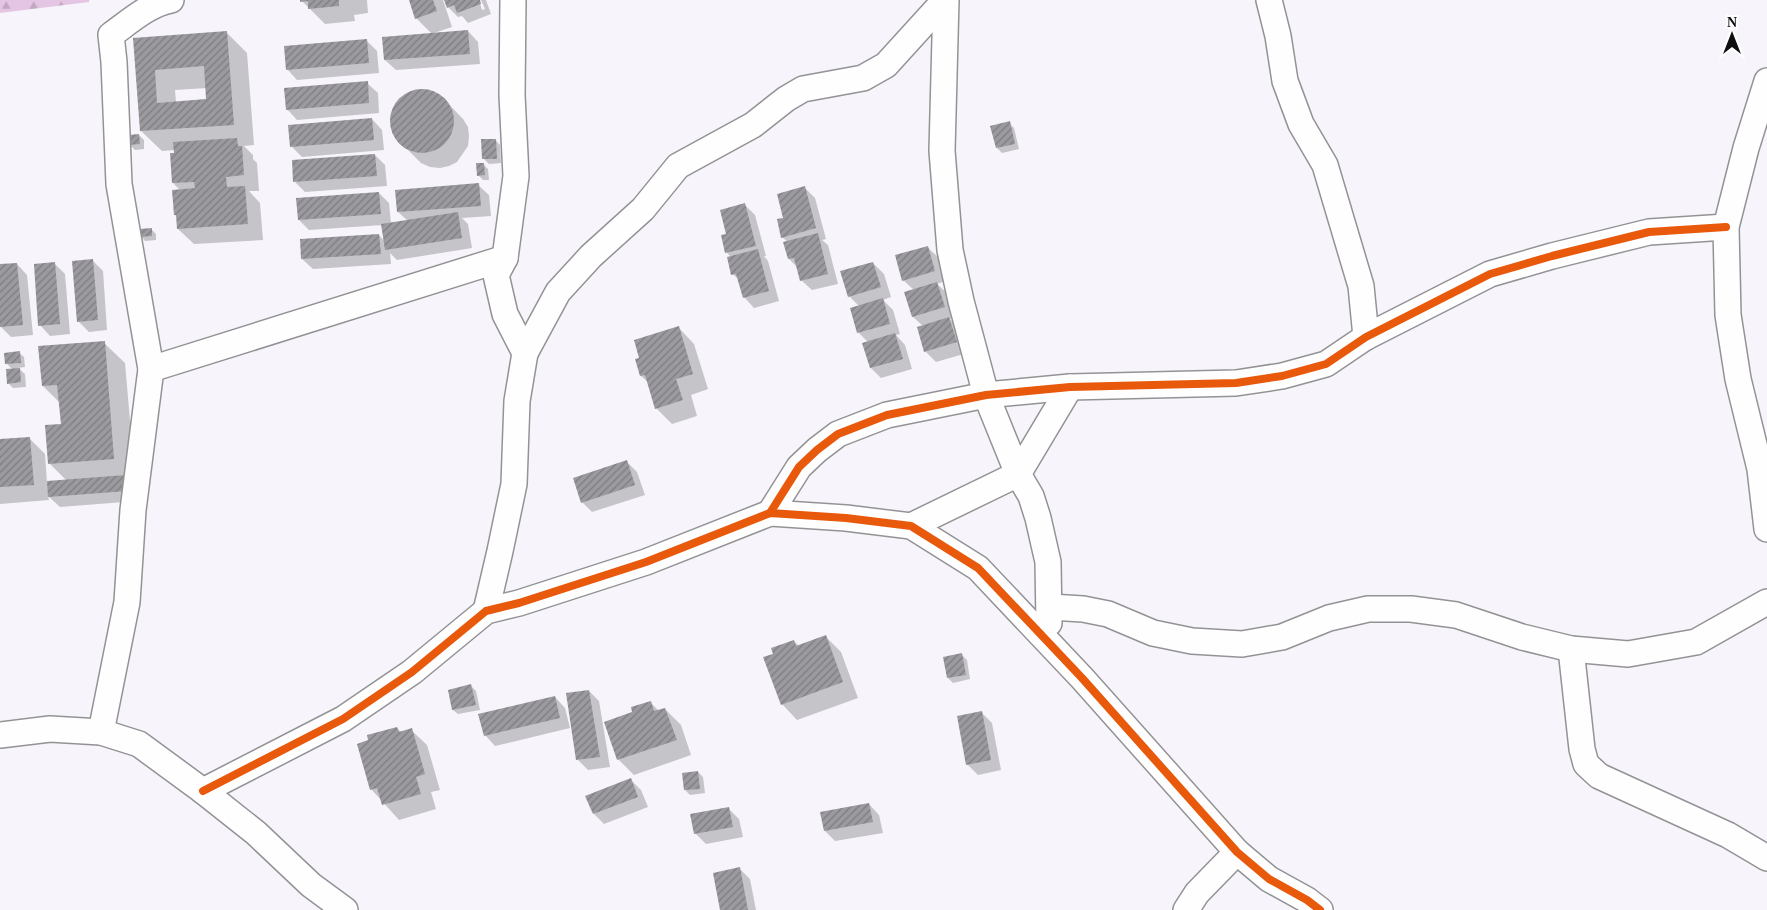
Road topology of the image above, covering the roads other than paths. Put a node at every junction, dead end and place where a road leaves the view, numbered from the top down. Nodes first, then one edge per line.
1 (171, 0) edge
2 (513, 0) edge
3 (946, 0) edge
4 (1269, 0) edge
5 (1767, 81) edge
6 (1726, 227) junction
7 (505, 258) junction
8 (1366, 337) junction
9 (525, 353) junction
10 (151, 369) junction
11 (1070, 387) junction
12 (986, 394) junction
13 (1763, 468) edge
14 (1018, 474) junction
15 (770, 513) junction
16 (911, 526) junction
17 (1767, 529) edge
18 (1767, 602) edge
19 (1050, 607) junction
20 (486, 610) junction
21 (1048, 641) junction
22 (1571, 649) junction
23 (101, 732) junction
24 (0, 735) edge
25 (203, 791) junction
26 (1237, 852) junction
27 (1767, 858) edge
28 (345, 910) edge
29 (1186, 910) edge
30 (1320, 910) edge

1 - 10 street
2 - 7 street
3 - 9 street
3 - 12 street
4 - 8 street
5 - 6 street
6 - 8 street
6 - 13 street
7 - 9 street
7 - 10 street
8 - 11 street
9 - 20 street
10 - 23 street
11 - 12 street
11 - 14 street
12 - 14 street
12 - 15 street
13 - 17 street
14 - 16 street
14 - 19 street
15 - 16 street
15 - 20 street
16 - 21 street
18 - 22 street
19 - 21 street
19 - 22 street
20 - 25 street
21 - 26 street
22 - 27 street
23 - 24 street
23 - 25 street
25 - 28 street
26 - 29 street
26 - 30 street

